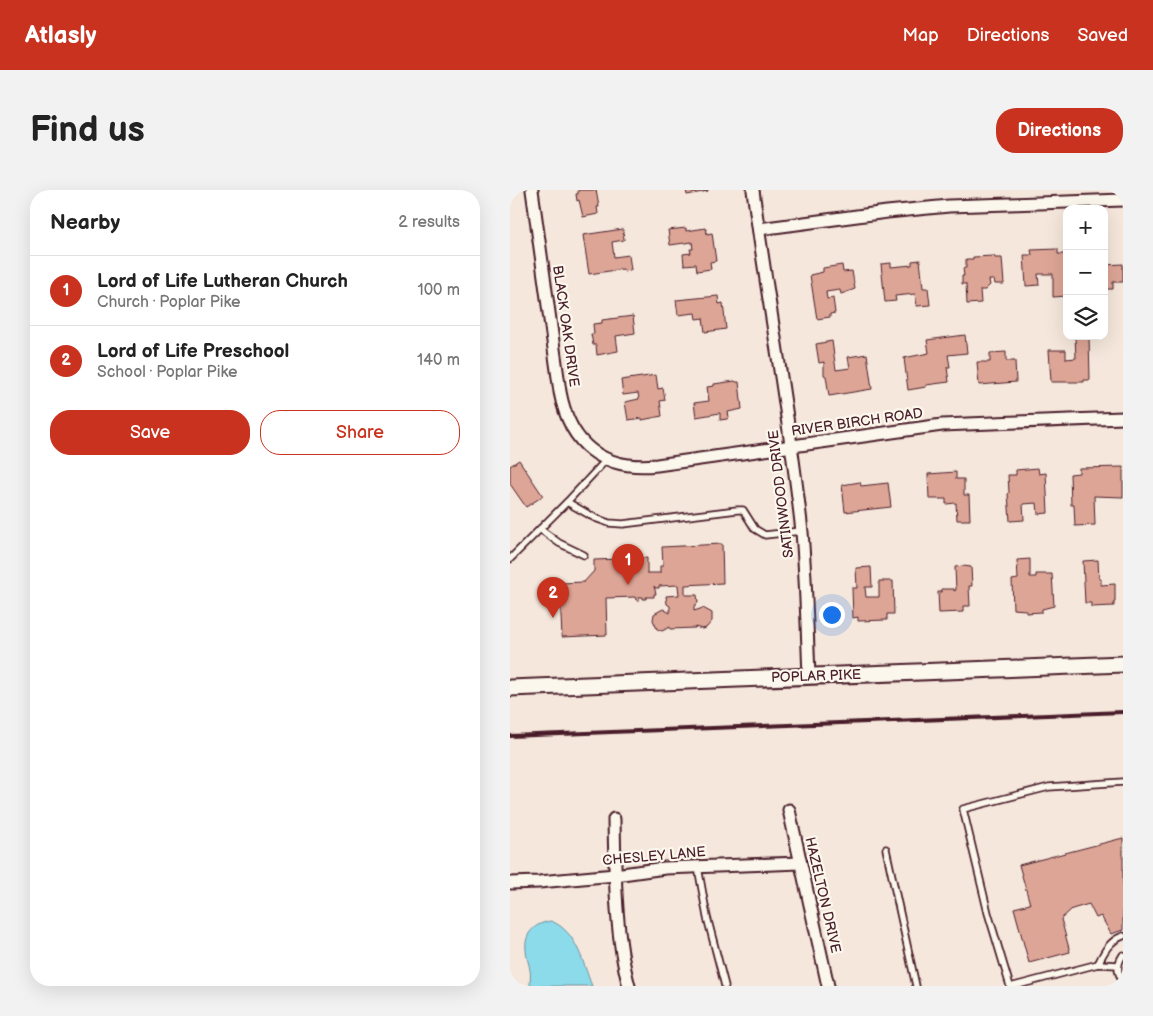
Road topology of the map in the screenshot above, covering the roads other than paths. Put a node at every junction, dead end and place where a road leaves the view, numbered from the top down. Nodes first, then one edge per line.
1 (532, 190) edge
2 (753, 190) edge
3 (1123, 200) edge
4 (758, 230) junction
5 (1123, 418) edge
6 (791, 446) junction
7 (602, 457) junction
8 (567, 502) junction
9 (540, 529) junction
10 (802, 531) junction
11 (584, 555) dead end
12 (510, 559) edge
13 (1123, 664) edge
14 (809, 676) junction
15 (510, 688) edge
16 (1123, 782) edge
17 (789, 810) dead end
18 (614, 819) dead end
19 (886, 849) dead end
20 (800, 863) junction
21 (698, 866) junction
22 (615, 875) junction
23 (510, 883) edge
24 (1123, 936) edge
25 (1123, 955) edge
26 (1098, 964) junction
27 (1118, 965) junction
28 (1123, 980) edge
29 (629, 986) edge
30 (725, 986) edge
31 (828, 986) edge
32 (916, 986) edge
33 (1012, 986) edge

1 - 7 street, BLACK OAK DRIVE
2 - 4 street, SATINWOOD DRIVE
3 - 4 street
4 - 6 street, SATINWOOD DRIVE
5 - 6 street, RIVER BIRCH ROAD
6 - 7 street, RIVER BIRCH ROAD
6 - 10 street, SATINWOOD DRIVE
7 - 8 lane
8 - 9 lane
8 - 10 lane
9 - 11 lane
9 - 12 lane
10 - 14 street, SATINWOOD DRIVE
13 - 14 main road, POPLAR PIKE
14 - 15 main road, POPLAR PIKE
16 - 33 lane
17 - 20 street, HAZELTON DRIVE
18 - 22 street
19 - 32 lane
20 - 21 street, CHESLEY LANE
20 - 31 street, HAZELTON DRIVE
21 - 22 street, CHESLEY LANE
21 - 30 lane
22 - 23 street, CHESLEY LANE
22 - 29 street
24 - 26 lane
25 - 27 lane
26 - 27 lane
26 - 33 lane
27 - 28 lane

